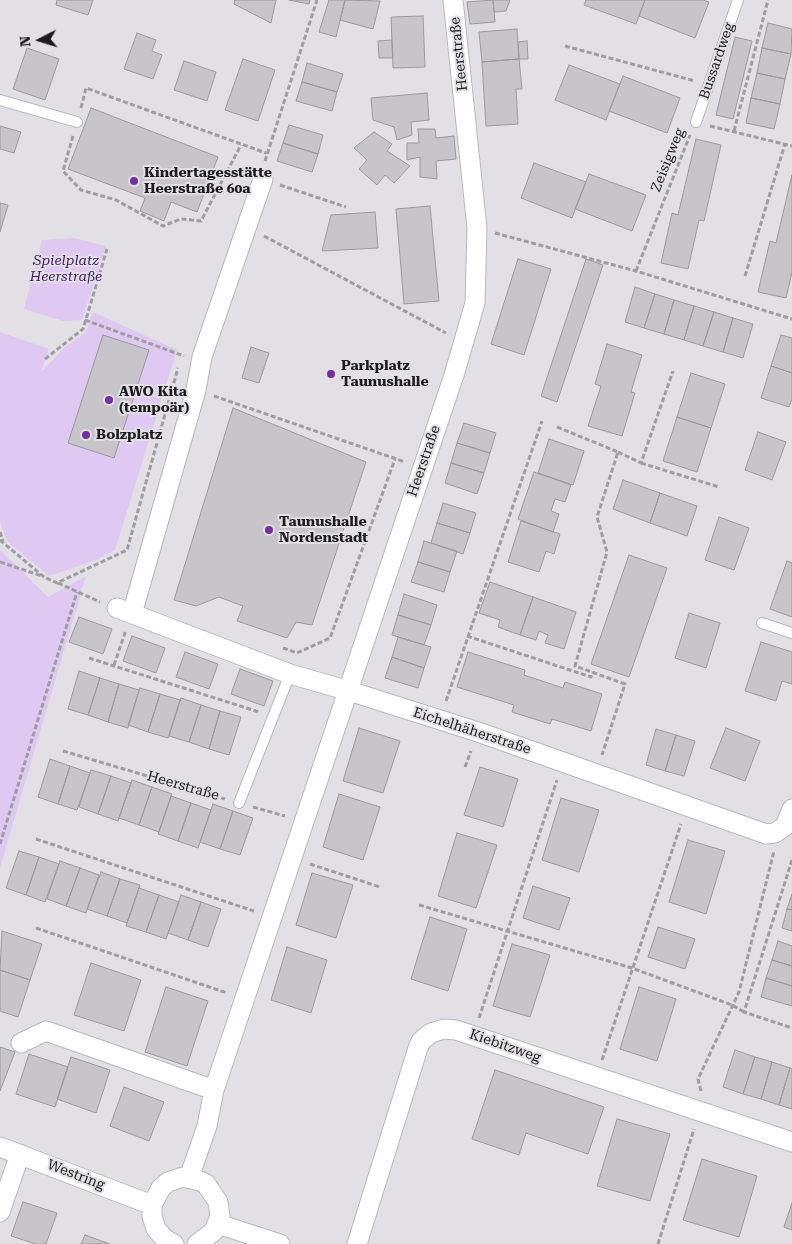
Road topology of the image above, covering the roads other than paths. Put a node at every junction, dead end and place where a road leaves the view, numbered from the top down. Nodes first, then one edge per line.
1 (453, 0) edge
2 (738, 0) edge
3 (0, 100) edge
4 (77, 122) road end
5 (696, 122) road end
6 (263, 179) road end
7 (762, 623) dead end
8 (792, 633) edge
9 (290, 674) junction
10 (346, 690) junction
11 (239, 803) road end
12 (792, 809) edge
13 (21, 1043) dead end
14 (214, 1090) junction
15 (792, 1142) edge
16 (0, 1147) edge
17 (20, 1154) junction
18 (189, 1178) junction
19 (152, 1205) junction
20 (0, 1212) edge
21 (218, 1224) junction
22 (170, 1243) edge
23 (197, 1244) edge
24 (280, 1244) edge
25 (357, 1244) edge

1 - 10 street, Heerstraße
2 - 5 lane, Bussardweg
3 - 4 lane
6 - 9 street
7 - 8 lane
9 - 10 street
9 - 11 lane
10 - 12 street, Eichelhäherstraße
10 - 14 street, Heerstraße
13 - 14 street
14 - 18 street, Heerstraße
15 - 25 street, Kiebitzweg
16 - 17 street, Westring
17 - 19 street, Westring
17 - 20 street
18 - 19 street
18 - 21 street
19 - 22 street
21 - 23 street
21 - 24 street

